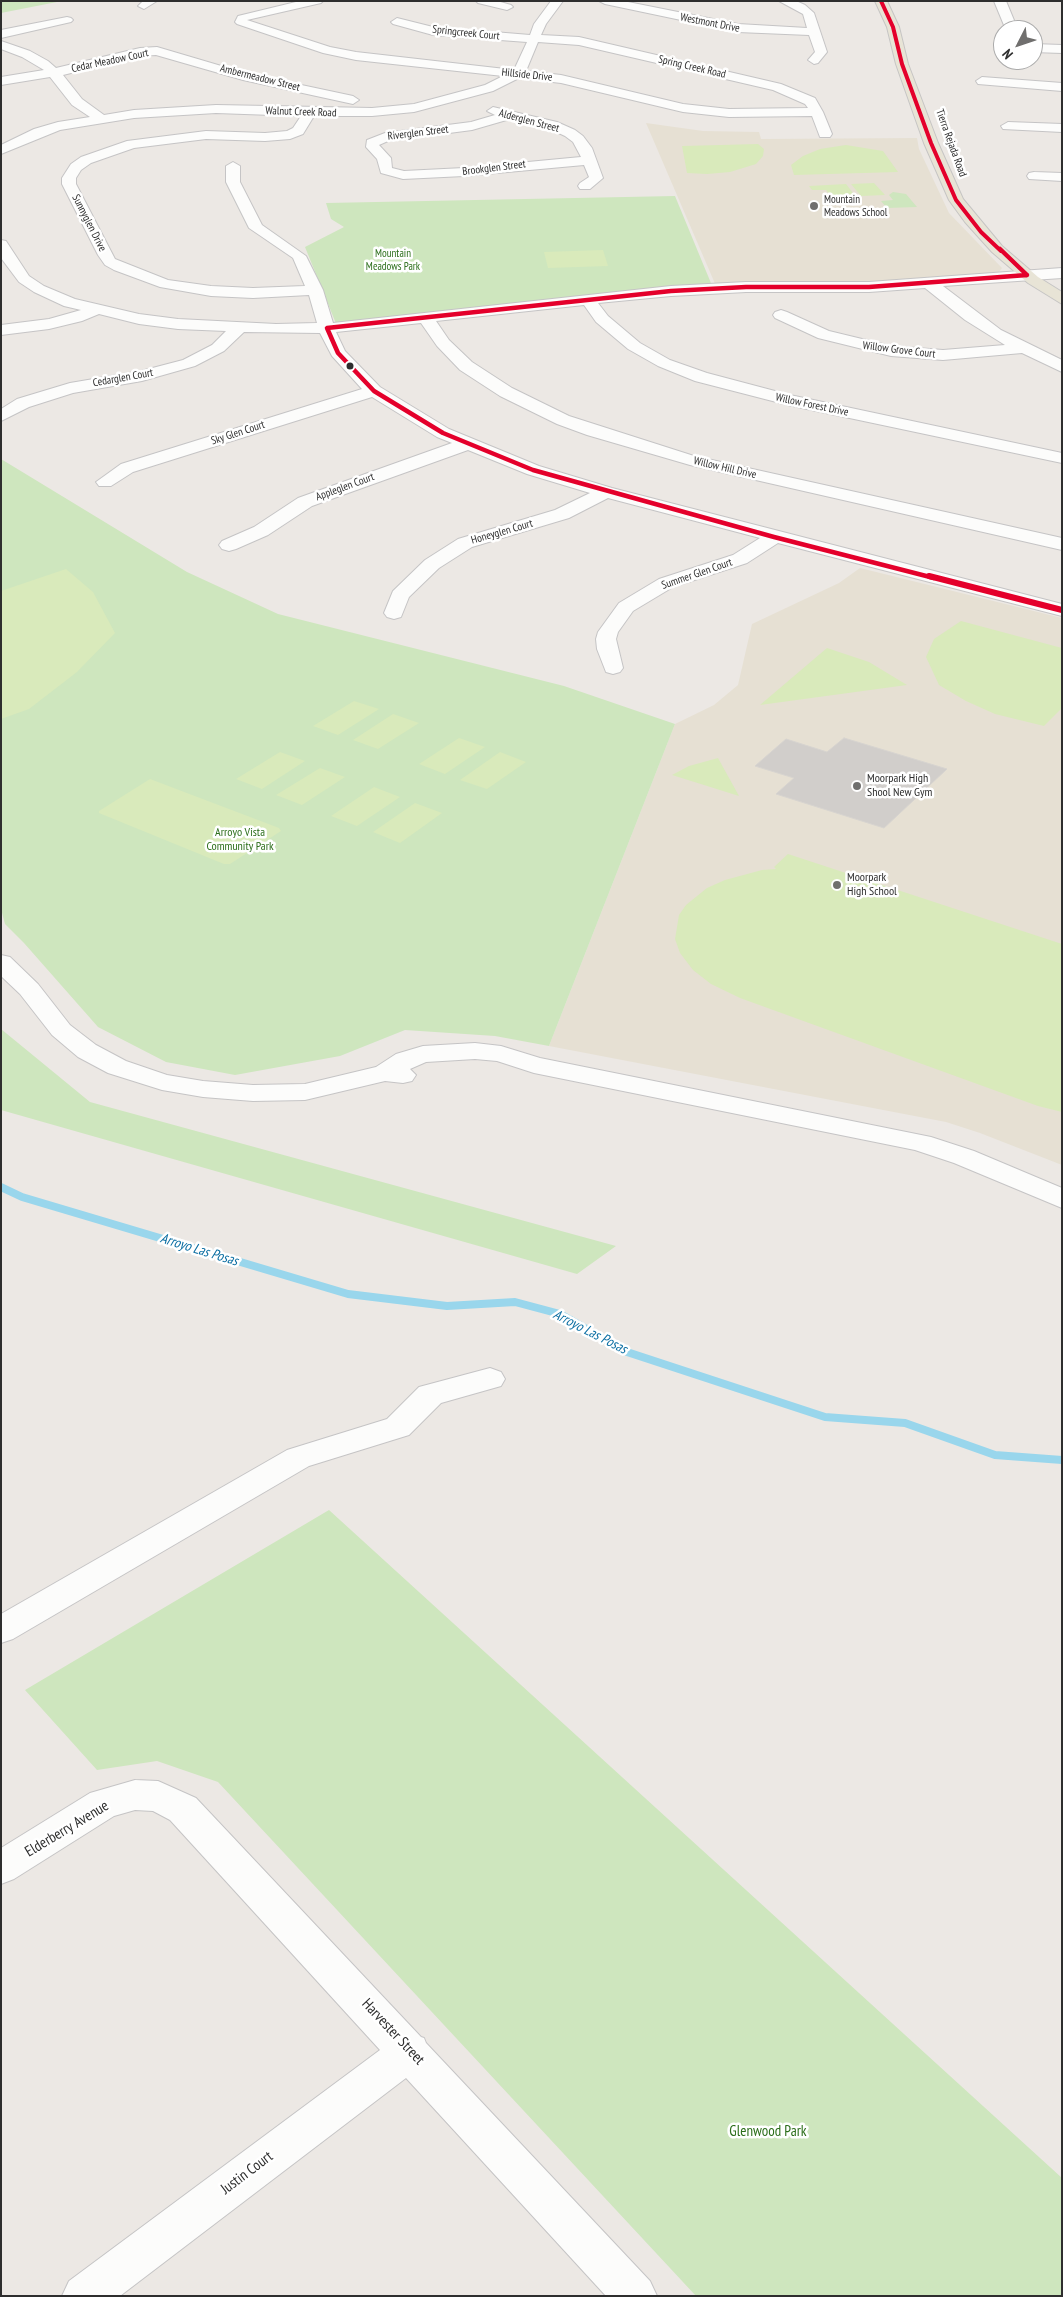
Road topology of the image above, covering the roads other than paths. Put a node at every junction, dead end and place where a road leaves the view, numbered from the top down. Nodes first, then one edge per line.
1 (317, 1) edge
2 (482, 1) edge
3 (557, 1) edge
4 (605, 1) edge
5 (785, 1) edge
6 (881, 1) edge
7 (1000, 1) edge
8 (507, 7) dead end
9 (67, 20) dead end
10 (1008, 20) edge
11 (397, 22) dead end
12 (816, 32) junction
13 (1, 34) edge
14 (536, 38) junction
15 (1, 45) edge
16 (1043, 48) edge
17 (1062, 49) edge
18 (168, 53) joint
19 (814, 60) dead end
20 (52, 72) junction
21 (517, 74) junction
22 (243, 76) junction
23 (1, 81) edge
24 (982, 82) dead end
25 (228, 84) dead end
26 (1062, 87) edge
27 (353, 100) dead end
28 (450, 100) junction
29 (310, 112) junction
30 (817, 112) junction
31 (510, 116) junction
32 (101, 118) junction
33 (1008, 126) dead end
34 (1062, 128) edge
35 (825, 134) dead end
36 (5, 146) edge
37 (590, 160) junction
38 (233, 166) dead end
39 (399, 175) joint
40 (1034, 176) dead end
41 (1062, 177) edge
42 (585, 186) dead end
43 (1, 244) edge
44 (1038, 262) dead end
45 (18, 272) junction
46 (1, 274) edge
47 (1027, 275) junction
48 (1059, 276) edge
49 (929, 283) junction
50 (315, 290) junction
51 (587, 299) junction
52 (1062, 299) edge
53 (96, 310) junction
54 (781, 314) dead end
55 (424, 316) junction
56 (238, 328) junction
57 (327, 328) junction
58 (1, 330) edge
59 (1024, 348) junction
60 (1062, 367) edge
61 (374, 391) junction
62 (1, 416) edge
63 (467, 444) junction
64 (1062, 458) edge
65 (105, 482) dead end
66 (606, 492) junction
67 (774, 536) junction
68 (1062, 544) edge
69 (229, 545) dead end
70 (1062, 610) edge
71 (394, 613) dead end
72 (613, 668) dead end
73 (1, 962) edge
74 (1062, 1198) edge
75 (490, 1379) dead end
76 (1, 1630) edge
77 (135, 1795) joint
78 (1, 1868) edge
79 (410, 2051) junction
80 (84, 2296) edge
81 (635, 2296) edge

1 - 21 street, Hillside Drive
2 - 8 street
3 - 14 street
4 - 12 street, Westmont Drive
5 - 12 street
6 - 47 main road, Tierra Rejada Road
7 - 10 street
9 - 13 street
11 - 14 street, Springcreek Court
12 - 19 street
14 - 21 street
14 - 30 street, Spring Creek Road
15 - 20 street
16 - 17 street
18 - 20 street, Cedar Meadow Court
18 - 22 street, Ambermeadow Street
20 - 23 street, Cedar Meadow Court
20 - 32 street
21 - 28 street, Walnut Creek Road
21 - 30 street, Hillside Drive
22 - 25 street
22 - 27 street, Ambermeadow Street
24 - 26 street
28 - 29 street, Walnut Creek Road
28 - 31 street, Alderglen Street
29 - 32 street, Walnut Creek Road
29 - 50 street, Sunnyglen Drive
30 - 35 street, Spring Creek Road
31 - 37 street, Alderglen Street
31 - 39 street, Riverglen Street
32 - 36 street, Walnut Creek Road
33 - 34 street
37 - 39 street, Brookglen Street
37 - 42 street
38 - 50 street
40 - 41 street
43 - 45 street
44 - 48 main road
45 - 46 street
45 - 53 street
47 - 48 street
47 - 49 street
47 - 52 main road, Tierra Rejada Road
49 - 51 street
49 - 59 street
50 - 57 street
51 - 55 street
51 - 64 street, Willow Forest Drive
53 - 56 street
53 - 58 street
54 - 59 street, Willow Grove Court
55 - 57 street
55 - 68 street, Willow Hill Drive
56 - 57 street
56 - 62 street, Cedarglen Court
57 - 61 street
59 - 60 street
61 - 63 street
61 - 65 street, Sky Glen Court
63 - 66 street
63 - 69 street, Appleglen Court
66 - 67 street
66 - 71 street, Honeyglen Court
67 - 70 street
67 - 72 street, Summer Glen Court
73 - 74 street
75 - 76 street
77 - 78 street, Elderberry Avenue
77 - 79 street, Harvester Street
79 - 80 street, Justin Court
79 - 81 street, Harvester Street

